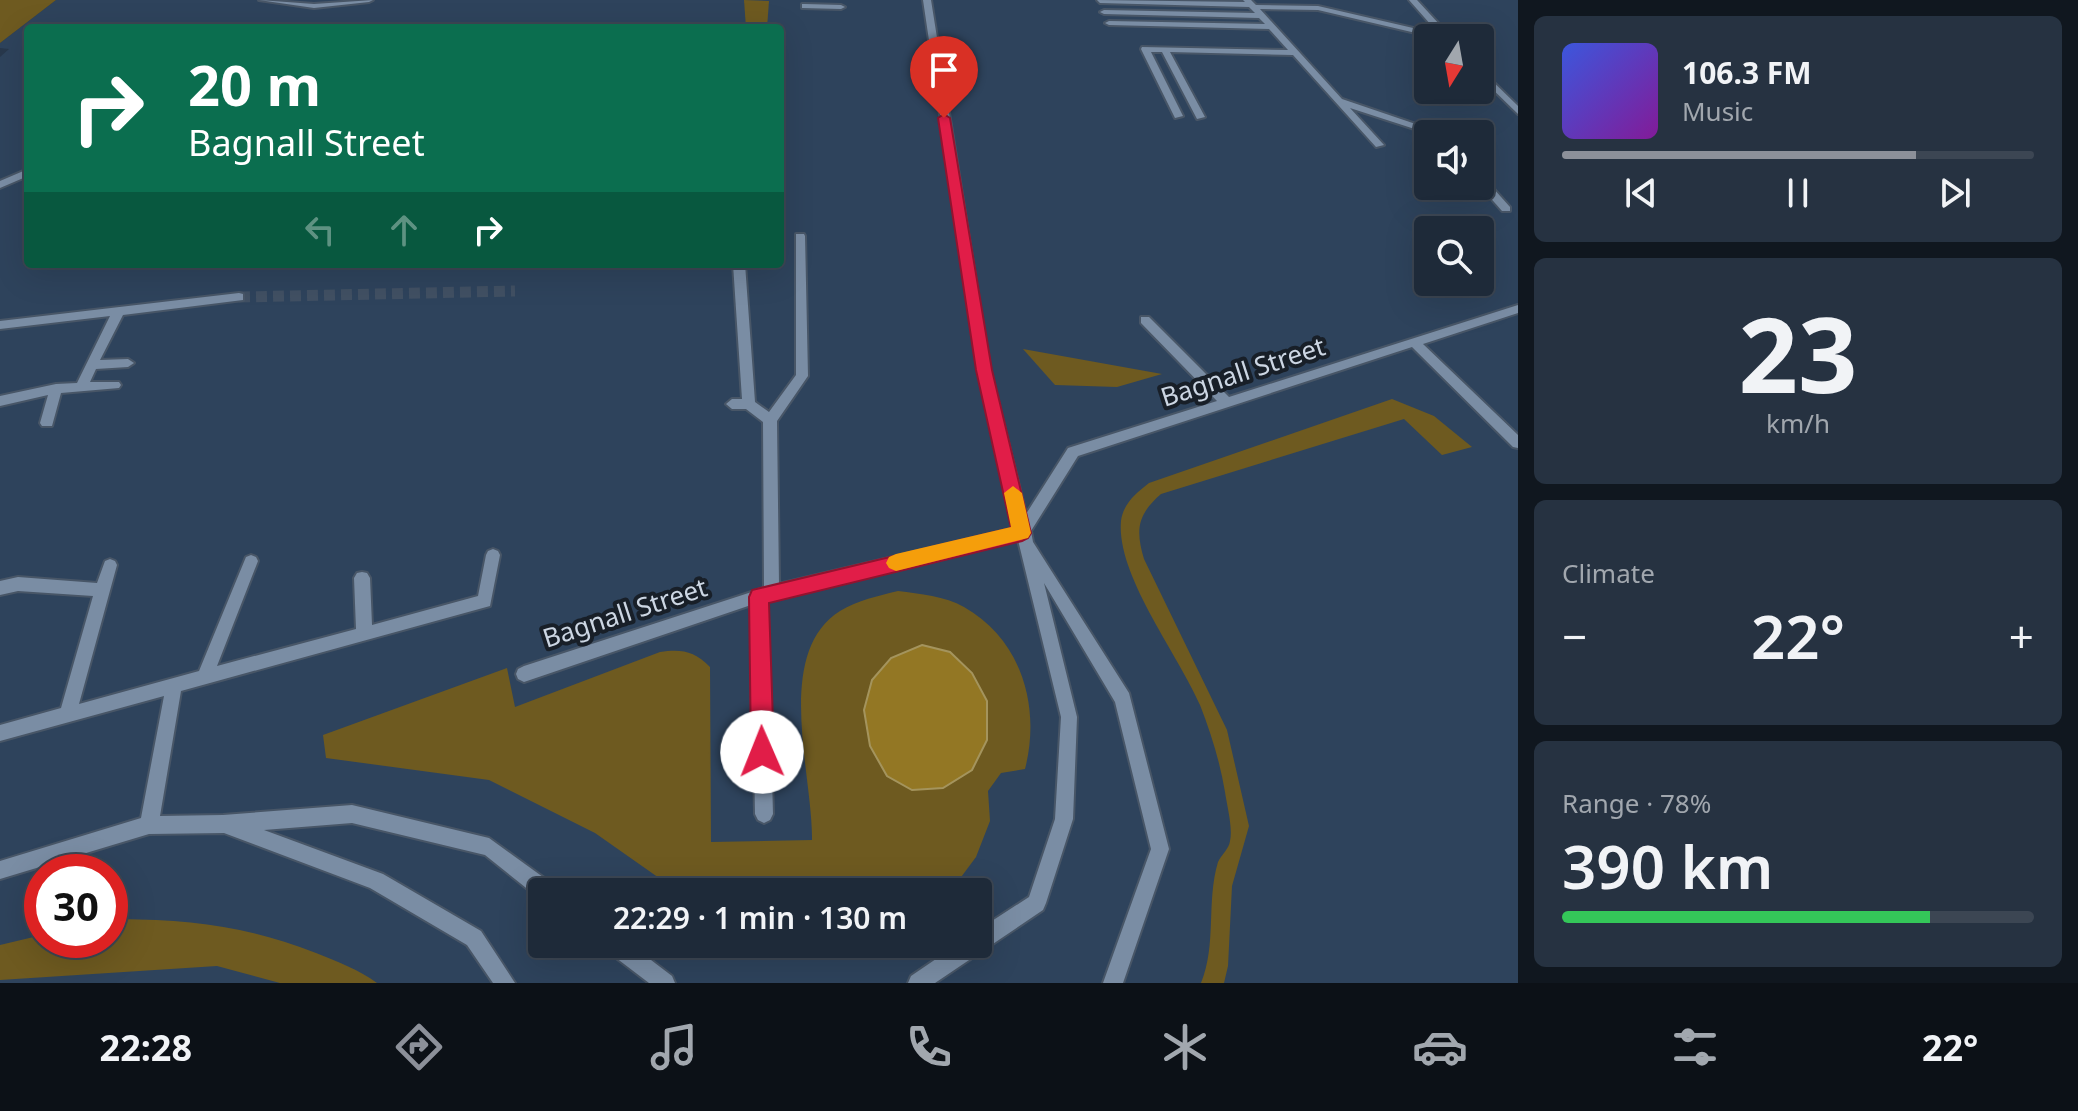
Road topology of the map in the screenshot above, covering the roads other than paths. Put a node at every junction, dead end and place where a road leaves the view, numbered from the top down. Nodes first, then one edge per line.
1 (263, 0) edge
2 (369, 0) edge
3 (927, 0) edge
4 (1413, 0) edge
5 (1100, 1) edge
6 (840, 4) edge
7 (1251, 4) edge
8 (805, 6) dead end
9 (1104, 12) dead end
10 (1262, 16) junction
11 (841, 20) dead end
12 (1109, 23) dead end
13 (1435, 24) edge
14 (1272, 27) junction
15 (1414, 30) edge
16 (1165, 50) junction
17 (1296, 53) junction
18 (1494, 86) edge
19 (1339, 101) junction
20 (1518, 111) edge
21 (1178, 116) dead end
22 (1200, 117) dead end
23 (1414, 126) edge
24 (1379, 145) dead end
25 (24, 174) edge
26 (0, 185) edge
27 (1494, 196) edge
28 (1506, 209) dead end
29 (800, 236) dead end
30 (739, 268) edge
31 (239, 297) tunnel mouth
32 (1518, 309) edge
33 (118, 312) junction
34 (1145, 320) dead end
35 (0, 325) edge
36 (1416, 344) junction
37 (128, 363) dead end
38 (92, 365) junction
39 (115, 385) dead end
40 (81, 387) junction
41 (56, 389) junction
42 (0, 401) edge
43 (732, 404) dead end
44 (749, 404) junction
45 (1228, 404) junction
46 (770, 420) junction
47 (47, 423) dead end
48 (1518, 443) edge
49 (1022, 533) junction
50 (493, 555) dead end
51 (251, 561) dead end
52 (110, 565) dead end
53 (362, 578) dead end
54 (0, 588) edge
55 (103, 590) junction
56 (765, 594) junction
57 (364, 633) junction
58 (524, 674) dead end
59 (205, 677) junction
60 (174, 685) junction
61 (67, 715) junction
62 (0, 733) edge
63 (764, 814) dead end
64 (223, 824) junction
65 (149, 825) junction
66 (0, 870) edge
67 (529, 878) edge
68 (992, 932) edge
69 (632, 958) edge
70 (954, 958) edge
71 (505, 983) edge
72 (665, 983) edge
73 (918, 983) edge
74 (1113, 983) edge

1 - 2 street
3 - 49 street
4 - 13 street
5 - 7 street
6 - 8 street
6 - 11 street
7 - 10 street
7 - 15 street
9 - 10 street
10 - 14 street
12 - 14 street
14 - 17 street
16 - 17 street
16 - 21 street
16 - 22 street
17 - 19 street
18 - 20 street
19 - 23 street
19 - 24 street
25 - 26 street
27 - 28 street
29 - 46 street
30 - 44 street
31 - 33 street
32 - 36 street, Bagnall Street
33 - 35 street
33 - 38 street
34 - 45 street
36 - 45 street, Bagnall Street
36 - 48 street
37 - 38 street
38 - 40 street
39 - 40 street
40 - 41 street
41 - 42 street
41 - 47 street
43 - 44 street
44 - 46 street
45 - 49 street, Bagnall Street
46 - 56 street
49 - 56 street, Bagnall Street
49 - 68 street
49 - 74 street
50 - 57 street
51 - 59 street
52 - 55 street
53 - 57 street
54 - 55 street
55 - 61 street
56 - 58 street, Bagnall Street
56 - 63 street
57 - 59 street
59 - 60 street
60 - 61 street
60 - 65 street
61 - 62 street
64 - 65 street
64 - 67 street
64 - 71 street
65 - 66 street
69 - 72 street
70 - 73 street

